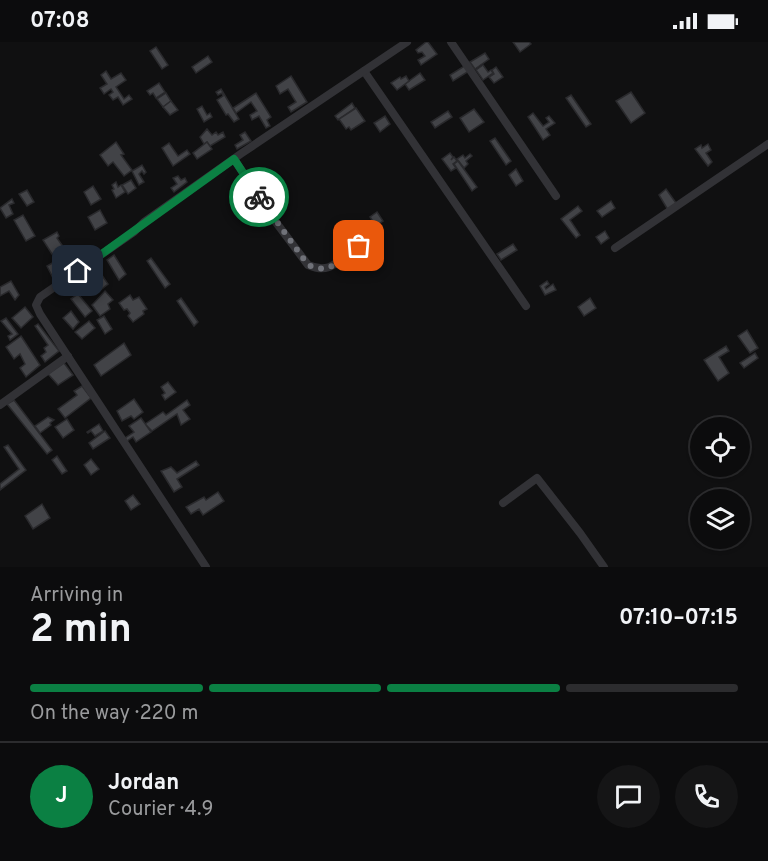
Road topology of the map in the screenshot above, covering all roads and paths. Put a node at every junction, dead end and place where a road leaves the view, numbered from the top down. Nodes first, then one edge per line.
1 (406, 42) edge
2 (451, 42) edge
3 (364, 71) junction
4 (768, 144) edge
5 (234, 159) junction
6 (556, 196) dead end
7 (365, 246) dead end
8 (615, 248) dead end
9 (526, 306) dead end
10 (68, 356) junction
11 (0, 405) edge
12 (503, 503) dead end
13 (206, 567) edge
14 (604, 567) edge

1 - 3 street
2 - 6 street
3 - 5 street
3 - 9 street
4 - 8 street
5 - 7 street
5 - 10 street
10 - 11 street
10 - 13 street
12 - 14 street

